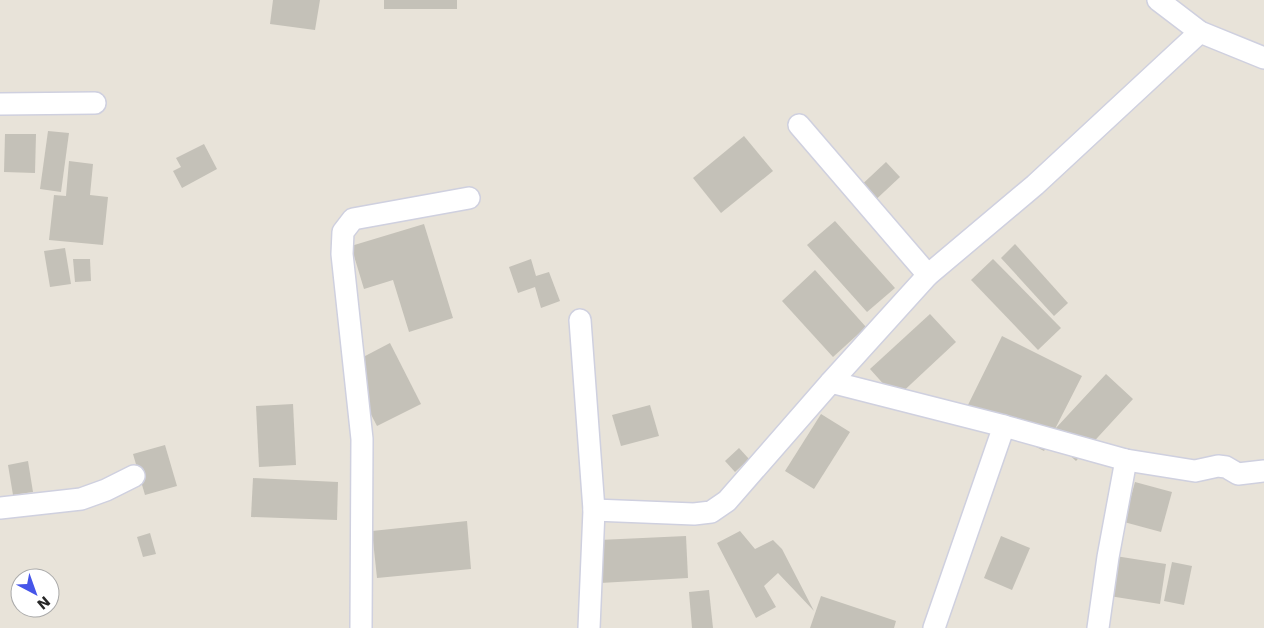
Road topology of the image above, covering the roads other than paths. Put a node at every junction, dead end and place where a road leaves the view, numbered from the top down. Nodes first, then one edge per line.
1 (1158, 0) edge
2 (1200, 32) junction
3 (1264, 58) edge
4 (96, 103) dead end
5 (0, 104) edge
6 (798, 125) dead end
7 (469, 198) dead end
8 (928, 276) junction
9 (580, 320) dead end
10 (831, 382) junction
11 (1004, 426) junction
12 (1126, 460) junction
13 (1264, 471) edge
14 (134, 476) dead end
15 (0, 508) edge
16 (594, 510) junction
17 (361, 628) edge
18 (589, 628) edge
19 (934, 628) edge
20 (1098, 628) edge

1 - 2 street
2 - 3 street
2 - 8 street
4 - 5 street
6 - 8 street
7 - 17 street
8 - 10 street
9 - 16 street
10 - 11 street
10 - 16 street
11 - 12 street
11 - 19 street
12 - 13 street
12 - 20 street
14 - 15 street
16 - 18 street

